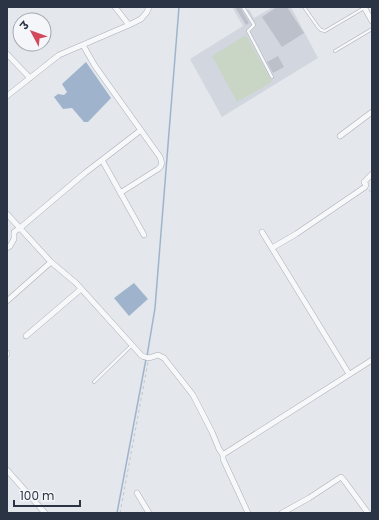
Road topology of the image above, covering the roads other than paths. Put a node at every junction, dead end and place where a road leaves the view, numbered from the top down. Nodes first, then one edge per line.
1 (115, 7) edge
2 (149, 7) edge
3 (243, 7) edge
4 (304, 7) edge
5 (364, 7) edge
6 (372, 21) edge
7 (130, 25) junction
8 (372, 29) edge
9 (83, 45) junction
10 (335, 51) dead end
11 (7, 54) edge
12 (272, 77) dead end
13 (30, 78) junction
14 (7, 96) edge
15 (372, 112) edge
16 (141, 130) junction
17 (340, 136) dead end
18 (102, 160) junction
19 (372, 174) edge
20 (120, 193) junction
21 (7, 214) edge
22 (20, 228) junction
23 (262, 232) dead end
24 (144, 235) dead end
25 (7, 248) edge
26 (272, 248) junction
27 (51, 262) junction
28 (81, 289) junction
29 (7, 302) edge
30 (26, 336) dead end
31 (132, 346) junction
32 (372, 360) edge
33 (349, 374) junction
34 (94, 382) dead end
35 (223, 455) junction
36 (7, 470) edge
37 (137, 493) dead end
38 (45, 513) edge
39 (149, 513) edge
40 (248, 513) edge
41 (282, 513) edge
42 (368, 513) edge

1 - 7 street
2 - 7 street
3 - 12 lane
4 - 5 lane
5 - 6 street
7 - 9 street
8 - 10 lane
9 - 13 street
9 - 16 street
11 - 13 street
13 - 14 street
15 - 17 street
16 - 18 street
16 - 20 street
18 - 20 street
18 - 22 street
19 - 26 street
20 - 24 street
21 - 22 street
22 - 25 street
22 - 27 street
23 - 26 street
26 - 33 street
27 - 28 street
27 - 29 street
28 - 30 street
28 - 31 street
31 - 34 lane
31 - 35 street
32 - 33 street
33 - 35 street
35 - 40 street
36 - 38 street
37 - 39 street
41 - 42 street

